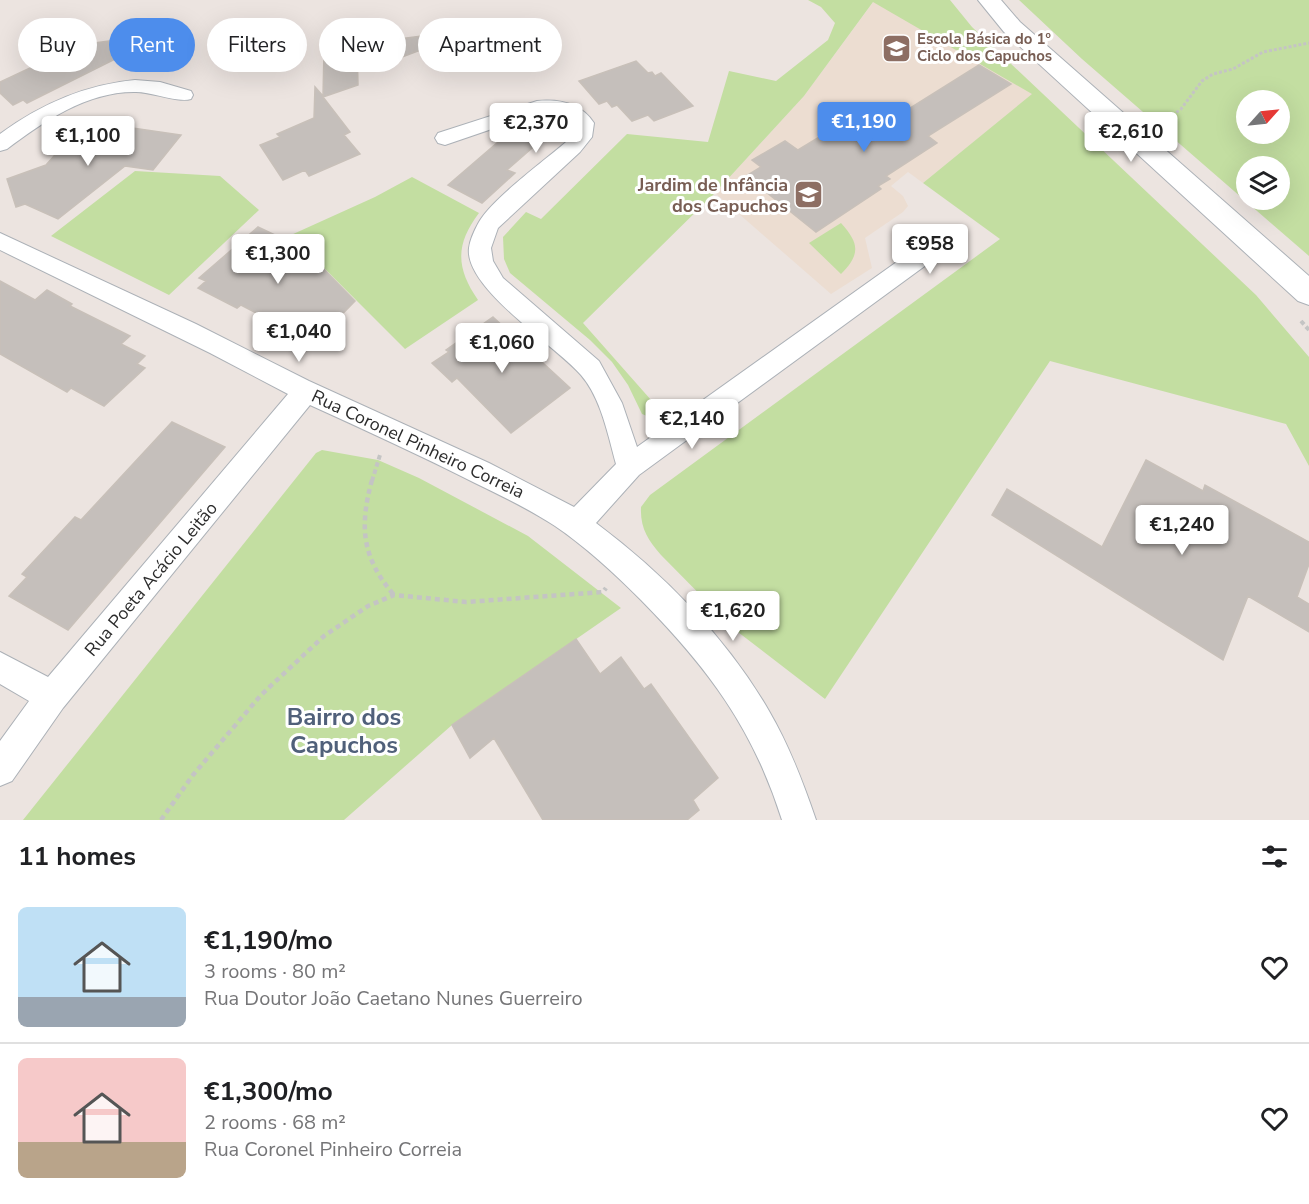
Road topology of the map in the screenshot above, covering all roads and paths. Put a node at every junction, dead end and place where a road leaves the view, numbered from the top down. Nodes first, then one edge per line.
1 (989, 0) edge
2 (1309, 43) edge
3 (184, 95) dead end
4 (445, 138) dead end
5 (1137, 140) junction
6 (0, 144) edge
7 (951, 235) dead end
8 (0, 241) edge
9 (1309, 293) edge
10 (306, 391) junction
11 (390, 429) junction
12 (630, 467) junction
13 (576, 525) junction
14 (625, 565) junction
15 (394, 595) junction
16 (0, 667) edge
17 (52, 697) junction
18 (0, 769) edge
19 (161, 820) edge
20 (799, 820) edge

1 - 5 main road
2 - 5 path
3 - 6 street
4 - 12 street
5 - 9 main road
7 - 12 street
8 - 10 street, Rua Coronel Pinheiro Correia
10 - 11 street, Rua Coronel Pinheiro Correia
10 - 17 street, Rua Poeta Acácio Leitão
11 - 13 street, Rua Coronel Pinheiro Correia
11 - 15 path
12 - 13 street
13 - 14 street, Rua Coronel Pinheiro Correia
14 - 15 path
14 - 20 street, Rua Coronel Pinheiro Correia
15 - 19 path
16 - 17 street
17 - 18 street, Rua Poeta Acácio Leitão

